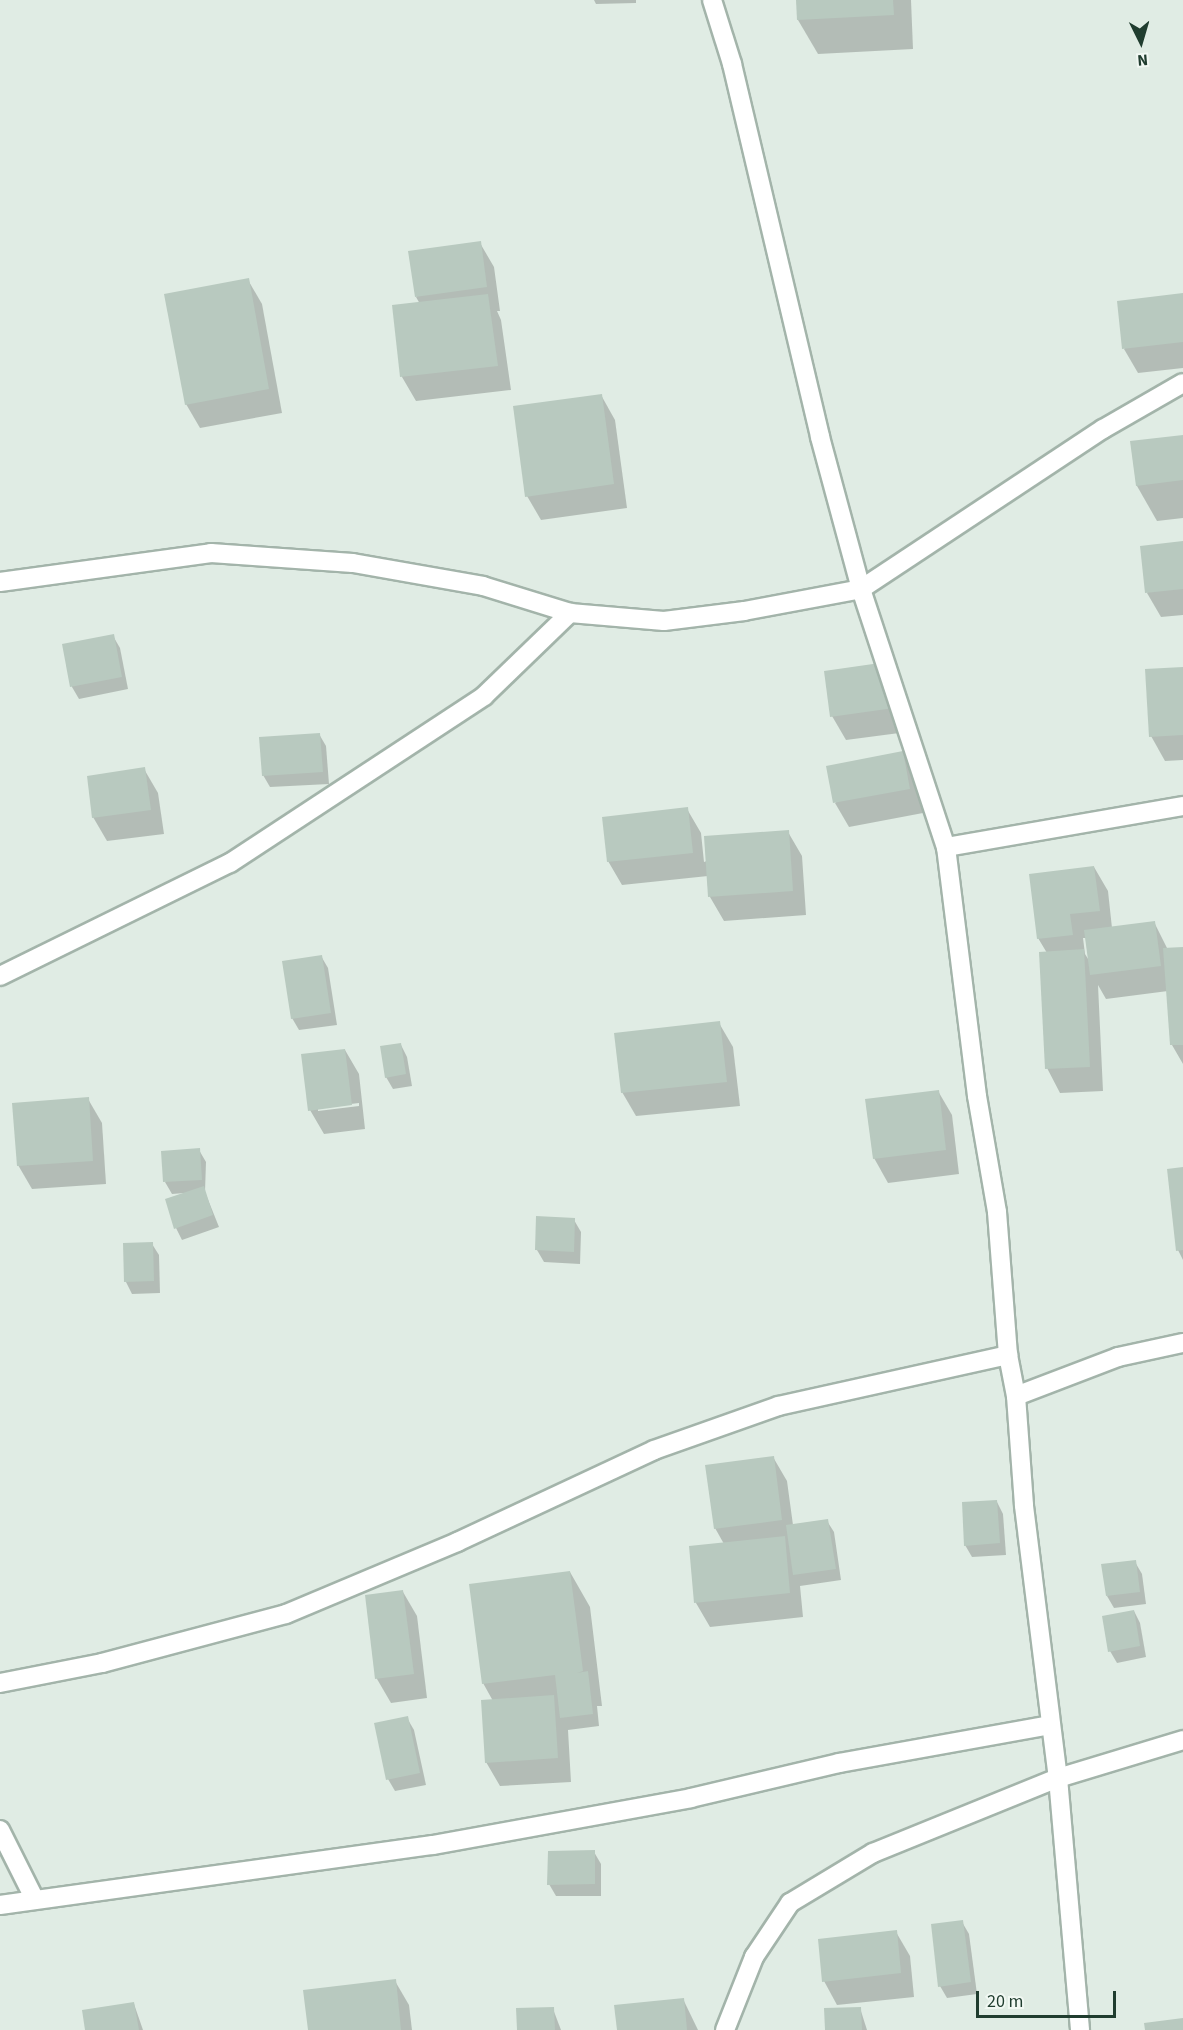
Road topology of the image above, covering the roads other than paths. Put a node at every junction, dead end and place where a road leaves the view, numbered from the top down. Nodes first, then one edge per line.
1 (712, 0) edge
2 (1183, 383) edge
3 (0, 582) edge
4 (861, 589) junction
5 (570, 613) junction
6 (1183, 806) edge
7 (946, 847) junction
8 (0, 976) edge
9 (1183, 1343) edge
10 (1008, 1355) junction
11 (1016, 1396) junction
12 (0, 1683) edge
13 (1051, 1725) junction
14 (1183, 1740) edge
15 (1058, 1778) junction
16 (0, 1830) edge
17 (35, 1900) junction
18 (0, 1905) edge
19 (725, 2030) edge
20 (1080, 2030) edge

1 - 4 street
2 - 4 street
3 - 5 street
4 - 5 street
4 - 7 street
5 - 8 street
6 - 7 street
7 - 10 street
9 - 11 street
10 - 11 street
10 - 12 street
11 - 13 street
13 - 15 street
13 - 17 street
14 - 15 street
15 - 19 street
15 - 20 street
16 - 17 street
17 - 18 street

